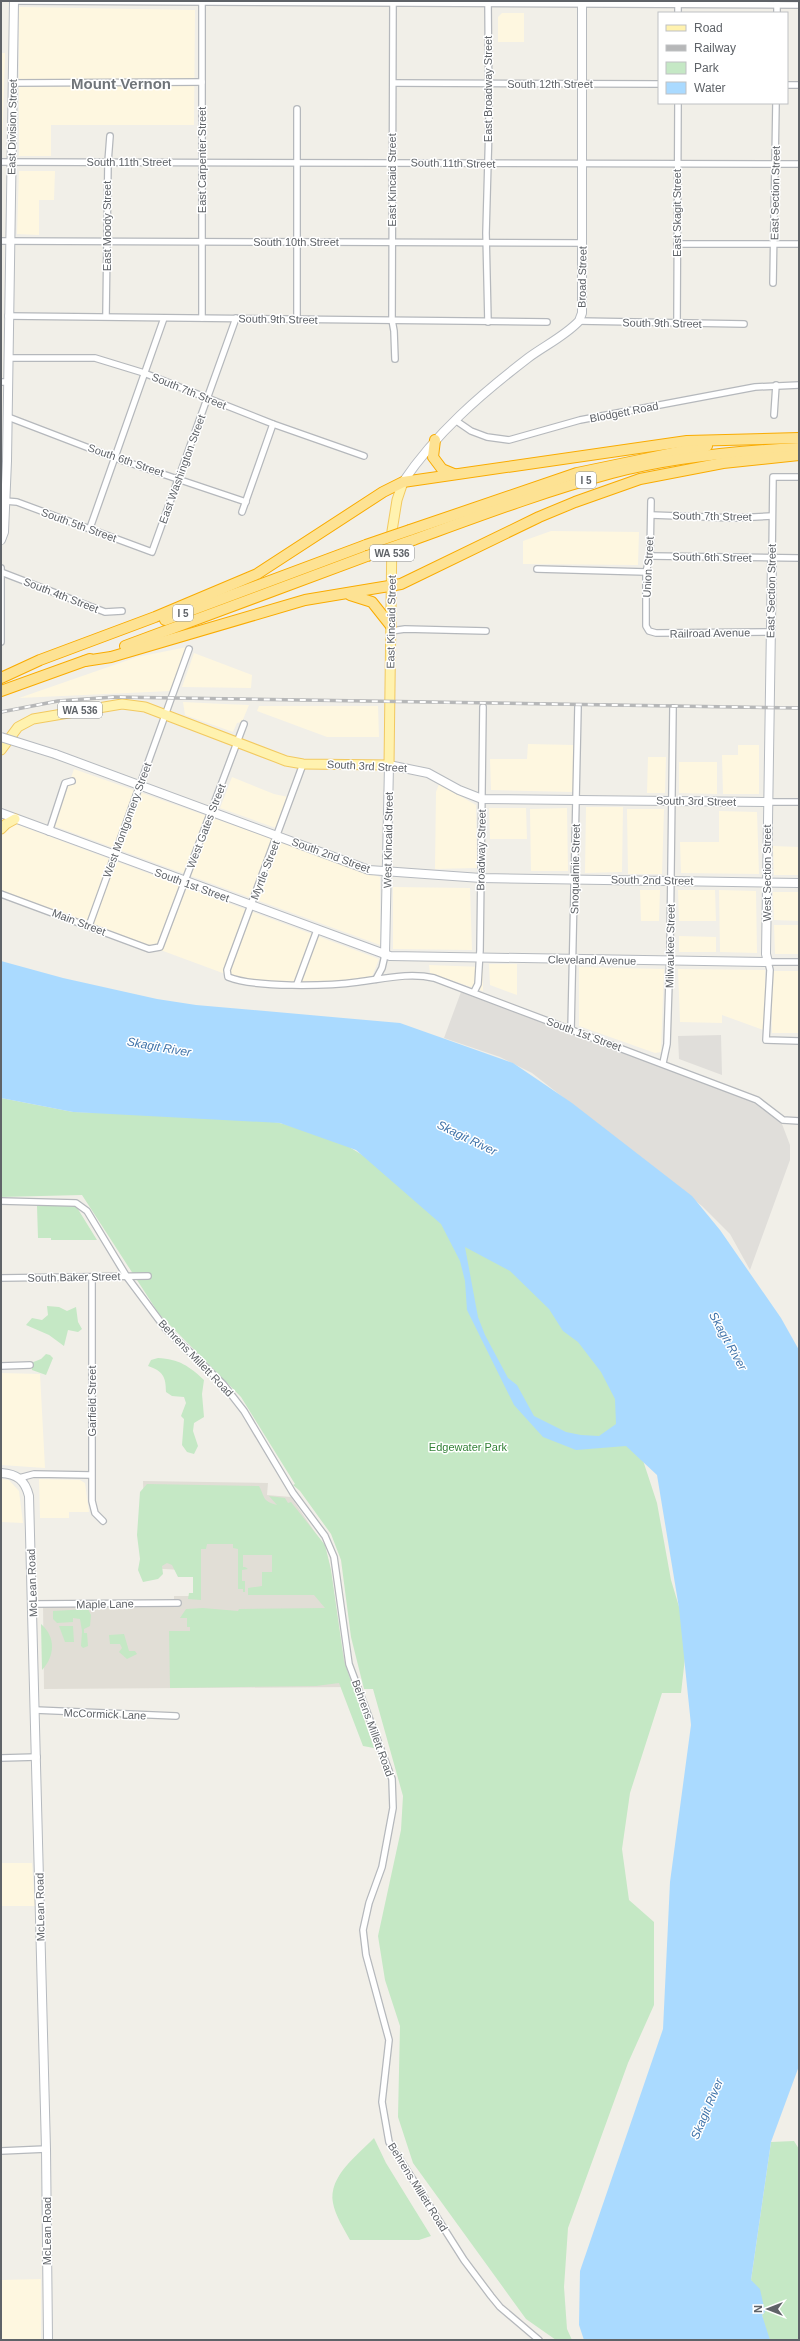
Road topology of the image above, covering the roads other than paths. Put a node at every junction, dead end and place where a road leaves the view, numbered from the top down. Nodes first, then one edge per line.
1 (14, 1) edge
2 (392, 2) edge
3 (202, 3) junction
4 (488, 3) edge
5 (582, 3) edge
6 (678, 3) edge
7 (777, 3) edge
8 (799, 5) edge
9 (202, 82) junction
10 (12, 83) junction
11 (392, 83) junction
12 (488, 84) junction
13 (582, 84) junction
14 (658, 84) edge
15 (788, 85) edge
16 (799, 85) edge
17 (678, 104) edge
18 (776, 104) edge
19 (297, 109) dead end
20 (110, 136) dead end
21 (1, 162) edge
22 (12, 162) junction
23 (108, 162) junction
24 (202, 162) junction
25 (297, 162) junction
26 (392, 163) junction
27 (488, 164) junction
28 (582, 164) junction
29 (678, 164) junction
30 (776, 164) junction
31 (799, 164) edge
32 (5, 241) edge
33 (107, 242) junction
34 (202, 242) junction
35 (391, 242) junction
36 (297, 243) junction
37 (582, 243) junction
38 (486, 244) junction
39 (677, 244) junction
40 (775, 244) junction
41 (799, 244) edge
42 (773, 283) dead end
43 (8, 316) junction
44 (106, 316) junction
45 (164, 318) junction
46 (202, 318) junction
47 (236, 318) junction
48 (297, 320) junction
49 (392, 320) junction
50 (579, 321) junction
51 (488, 322) junction
52 (547, 322) dead end
53 (677, 324) junction
54 (744, 324) dead end
55 (8, 358) junction
56 (395, 359) dead end
57 (144, 373) junction
58 (4, 382) edge
59 (776, 385) junction
60 (799, 385) edge
61 (208, 398) junction
62 (774, 415) dead end
63 (8, 417) junction
64 (455, 420) junction
65 (273, 424) junction
66 (799, 438) edge
67 (435, 440) junction
68 (744, 440) junction
69 (799, 448) edge
70 (799, 455) edge
71 (364, 456) dead end
72 (115, 458) junction
73 (4, 461) edge
74 (456, 474) junction
75 (799, 477) edge
76 (180, 479) junction
77 (403, 482) junction
78 (651, 501) dead end
79 (5, 502) junction
80 (246, 502) junction
81 (242, 512) dead end
82 (651, 515) junction
83 (772, 516) junction
84 (393, 520) joint
85 (90, 528) junction
86 (1, 540) edge
87 (152, 552) joint
88 (650, 556) junction
89 (772, 558) junction
90 (799, 558) edge
91 (1, 568) edge
92 (537, 569) dead end
93 (1, 572) edge
94 (646, 572) junction
95 (392, 587) junction
96 (340, 594) junction
97 (122, 611) dead end
98 (1, 618) edge
99 (391, 629) junction
100 (486, 631) dead end
101 (649, 631) joint
102 (770, 632) junction
103 (1, 642) edge
104 (189, 649) dead end
105 (85, 661) junction
106 (1, 679) edge
107 (1, 691) edge
108 (390, 700) joint
109 (769, 706) joint
110 (483, 707) dead end
111 (578, 707) dead end
112 (672, 708) dead end
113 (167, 715) junction
114 (244, 724) dead end
115 (1, 737) edge
116 (238, 742) junction
117 (1, 750) edge
118 (303, 764) junction
119 (389, 765) junction
120 (72, 781) dead end
121 (139, 785) junction
122 (482, 798) junction
123 (576, 800) junction
124 (672, 801) junction
125 (767, 802) junction
126 (799, 802) edge
127 (212, 812) junction
128 (1, 813) edge
129 (15, 819) junction
130 (1, 829) edge
131 (49, 832) junction
132 (277, 836) junction
133 (114, 856) junction
134 (388, 873) junction
135 (481, 878) junction
136 (575, 879) junction
137 (671, 881) junction
138 (185, 882) junction
139 (767, 883) junction
140 (799, 883) edge
141 (1, 894) edge
142 (251, 906) junction
143 (89, 926) junction
144 (316, 930) junction
145 (158, 948) joint
146 (385, 955) junction
147 (480, 957) junction
148 (573, 960) junction
149 (670, 961) junction
150 (768, 962) junction
151 (799, 962) edge
152 (376, 979) junction
153 (297, 984) junction
154 (474, 992) junction
155 (571, 1030) junction
156 (799, 1041) edge
157 (663, 1063) junction
158 (799, 1121) edge
159 (1, 1201) edge
160 (148, 1276) dead end
161 (127, 1277) junction
162 (1, 1278) edge
163 (92, 1278) junction
164 (1, 1366) edge
165 (30, 1366) dead end
166 (1, 1472) edge
167 (91, 1475) junction
168 (19, 1478) junction
169 (103, 1521) dead end
170 (178, 1603) dead end
171 (33, 1604) junction
172 (35, 1710) junction
173 (176, 1716) dead end
174 (36, 1757) junction
175 (1, 1758) edge
176 (46, 2149) junction
177 (1, 2151) edge
178 (48, 2340) edge
179 (539, 2340) edge

1 - 3 street
1 - 10 street, East Division Street
2 - 3 street
2 - 4 street
2 - 11 street, East Kincaid Street
3 - 9 street, East Carpenter Street
4 - 5 street
4 - 12 street, East Broadway Street
5 - 6 street
5 - 13 street, Broad Street
6 - 7 street
7 - 8 street
9 - 10 street
9 - 24 street, East Carpenter Street
10 - 22 street, East Division Street
11 - 12 street, South 12th Street
11 - 26 street, East Kincaid Street
12 - 13 street, South 12th Street
12 - 27 street, East Broadway Street
13 - 14 street, South 12th Street
13 - 28 street, Broad Street
15 - 16 street
17 - 29 street, East Skagit Street
18 - 30 street, East Section Street
19 - 25 street
20 - 23 street, East Moody Street
21 - 22 street, South 11th Street
22 - 23 street, South 11th Street
22 - 32 street, East Division Street
23 - 24 street, South 11th Street
23 - 33 street, East Moody Street
24 - 25 street, South 11th Street
24 - 34 street, East Carpenter Street
25 - 26 street, South 11th Street
25 - 36 street
26 - 27 street, South 11th Street
26 - 35 street, East Kincaid Street
27 - 28 street, South 11th Street
27 - 38 street, East Broadway Street
28 - 29 street, South 11th Street
28 - 37 street, Broad Street
29 - 30 street, South 11th Street
29 - 39 street, East Skagit Street
30 - 31 street, South 11th Street
30 - 40 street, East Section Street
32 - 33 street, South 10th Street
32 - 43 street, East Division Street
33 - 34 street, South 10th Street
33 - 44 street, East Moody Street
34 - 36 street, South 10th Street
34 - 46 street, East Carpenter Street
35 - 36 street, South 10th Street
35 - 38 street, South 10th Street
35 - 49 street, East Kincaid Street
36 - 48 street
37 - 38 street, South 10th Street
37 - 50 street, Broad Street
38 - 51 street, East Broadway Street
39 - 40 street
39 - 53 street, East Skagit Street
40 - 41 street
40 - 42 street, East Section Street
43 - 44 street, South 9th Street
43 - 55 street, East Division Street
44 - 45 street, South 9th Street
45 - 46 street, South 9th Street
45 - 57 street
46 - 47 street, South 9th Street
47 - 48 street, South 9th Street
47 - 61 street, East Washington Street
48 - 49 street, South 9th Street
49 - 51 street, South 9th Street
49 - 56 street, East Kincaid Street
50 - 53 street, South 9th Street
50 - 64 street, Broad Street
51 - 52 street, South 9th Street
53 - 54 street, South 9th Street
55 - 57 street, South 7th Street
55 - 58 street, East Division Street
57 - 61 street, South 7th Street
57 - 72 street
58 - 63 street, East Division Street
59 - 60 street, Blodgett Road
59 - 62 street
59 - 64 street, Blodgett Road
61 - 65 street, South 7th Street
61 - 76 street, East Washington Street
63 - 72 street, South 6th Street
63 - 73 street, East Division Street
64 - 67 street, Broad Street
65 - 71 street, South 7th Street
65 - 80 street
66 - 68 highway, I 5
67 - 74 highway
67 - 77 street, Broad Street
68 - 74 highway
68 - 106 highway, I 5, bridge
69 - 105 highway, I 5, bridge
70 - 95 highway
72 - 76 street, South 6th Street
72 - 85 street
73 - 79 street, East Division Street
74 - 77 highway
75 - 83 street, East Section Street
76 - 80 street, South 6th Street
76 - 87 street, East Washington Street
77 - 84 main road, Broad Street / WA 536
77 - 106 highway
78 - 82 street, Union Street
79 - 85 street, South 5th Street
79 - 86 street, East Division Street
80 - 81 street
82 - 83 street, South 7th Street
82 - 88 street, Union Street
83 - 89 street, East Section Street
84 - 95 main road, East Kincaid Street / WA 536
85 - 87 street, South 5th Street
88 - 89 street, South 6th Street
88 - 94 street, Union Street
89 - 90 street, South 6th Street
89 - 102 street, East Section Street
91 - 93 street
92 - 94 street
93 - 97 street, South 4th Street
93 - 98 street
94 - 101 street, Union Street
95 - 96 highway
95 - 99 main road, East Kincaid Street / WA 536
96 - 99 highway
96 - 105 highway
98 - 103 street
99 - 100 street
99 - 108 main road, East Kincaid Street / WA 536
101 - 102 street, Railroad Avenue
102 - 109 street, East Section Street
104 - 113 street, West Montgomery Street
105 - 107 highway, I 5
108 - 119 main road, West Kincaid Street / WA 536
109 - 125 street, West Section Street
110 - 122 street, Broadway Street
111 - 123 street, Snoqualmie Street
112 - 124 street, Milwaukee Street
113 - 116 main road, South 3rd Street / WA 536
113 - 117 main road, South 3rd Street / WA 536
113 - 121 street, West Montgomery Street
114 - 116 street, West Gates Street
115 - 121 street, South 2nd Street, bridge
116 - 118 main road, South 3rd Street / WA 536
116 - 127 street, West Gates Street
118 - 119 main road, South 3rd Street / WA 536
118 - 132 street, Myrtle Street
119 - 122 street, South 3rd Street
119 - 134 street, West Kincaid Street
120 - 131 street
121 - 127 street, South 2nd Street
121 - 133 street, West Montgomery Street
122 - 123 street, South 3rd Street
122 - 135 street, Broadway Street
123 - 124 street, South 3rd Street
123 - 136 street, Snoqualmie Street
124 - 125 street, South 3rd Street
124 - 137 street, Milwaukee Street
125 - 126 street, South 3rd Street
125 - 139 street, West Section Street
127 - 132 street, South 2nd Street
127 - 138 street, West Gates Street
128 - 129 street, South 1st Street
129 - 130 main road
129 - 131 street, South 1st Street
131 - 133 street, South 1st Street
132 - 134 street, South 2nd Street
132 - 142 street, Myrtle Street
133 - 138 street, South 1st Street
133 - 143 street, West Montgomery Street
134 - 135 street, South 2nd Street
134 - 146 street, West Kincaid Street
135 - 136 street, South 2nd Street
135 - 147 street, Broadway Street
136 - 137 street, South 2nd Street
136 - 148 street, Snoqualmie Street
137 - 139 street, South 2nd Street
137 - 149 street, Milwaukee Street
138 - 142 street, South 1st Street
138 - 145 street, West Gates Street
139 - 140 street, South 2nd Street
139 - 150 street, West Section Street
141 - 143 street, Main Street
142 - 144 street, South 1st Street
142 - 153 street, Myrtle Street
143 - 145 street, Main Street
144 - 146 street, South 1st Street
144 - 153 street
146 - 147 street, Cleveland Avenue
146 - 152 street, West Kincaid Street
147 - 148 street, Cleveland Avenue
147 - 154 street, Broadway Street
148 - 149 street, Cleveland Avenue
148 - 155 street, Snoqualmie Street
149 - 150 street, Cleveland Avenue
149 - 157 street, Milwaukee Street
150 - 151 street, Cleveland Avenue
150 - 156 street, West Section Street
152 - 153 street
152 - 154 street, South 1st Street
154 - 155 street, South 1st Street
155 - 157 street, South 1st Street
157 - 158 street, South 1st Street
159 - 161 street, Behrens Millett Road
160 - 161 street, South Baker Street
161 - 163 street, South Baker Street
161 - 179 street, Behrens Millett Road
162 - 163 street, South Baker Street
163 - 167 street, Garfield Street
164 - 165 street
166 - 168 street
167 - 168 street
167 - 169 street, Garfield Street
168 - 171 street, McLean Road
170 - 171 street, Maple Lane
171 - 172 street, McLean Road
172 - 173 street, McCormick Lane
172 - 174 street, McLean Road
174 - 175 street
174 - 176 street, McLean Road
176 - 177 street
176 - 178 street, McLean Road

